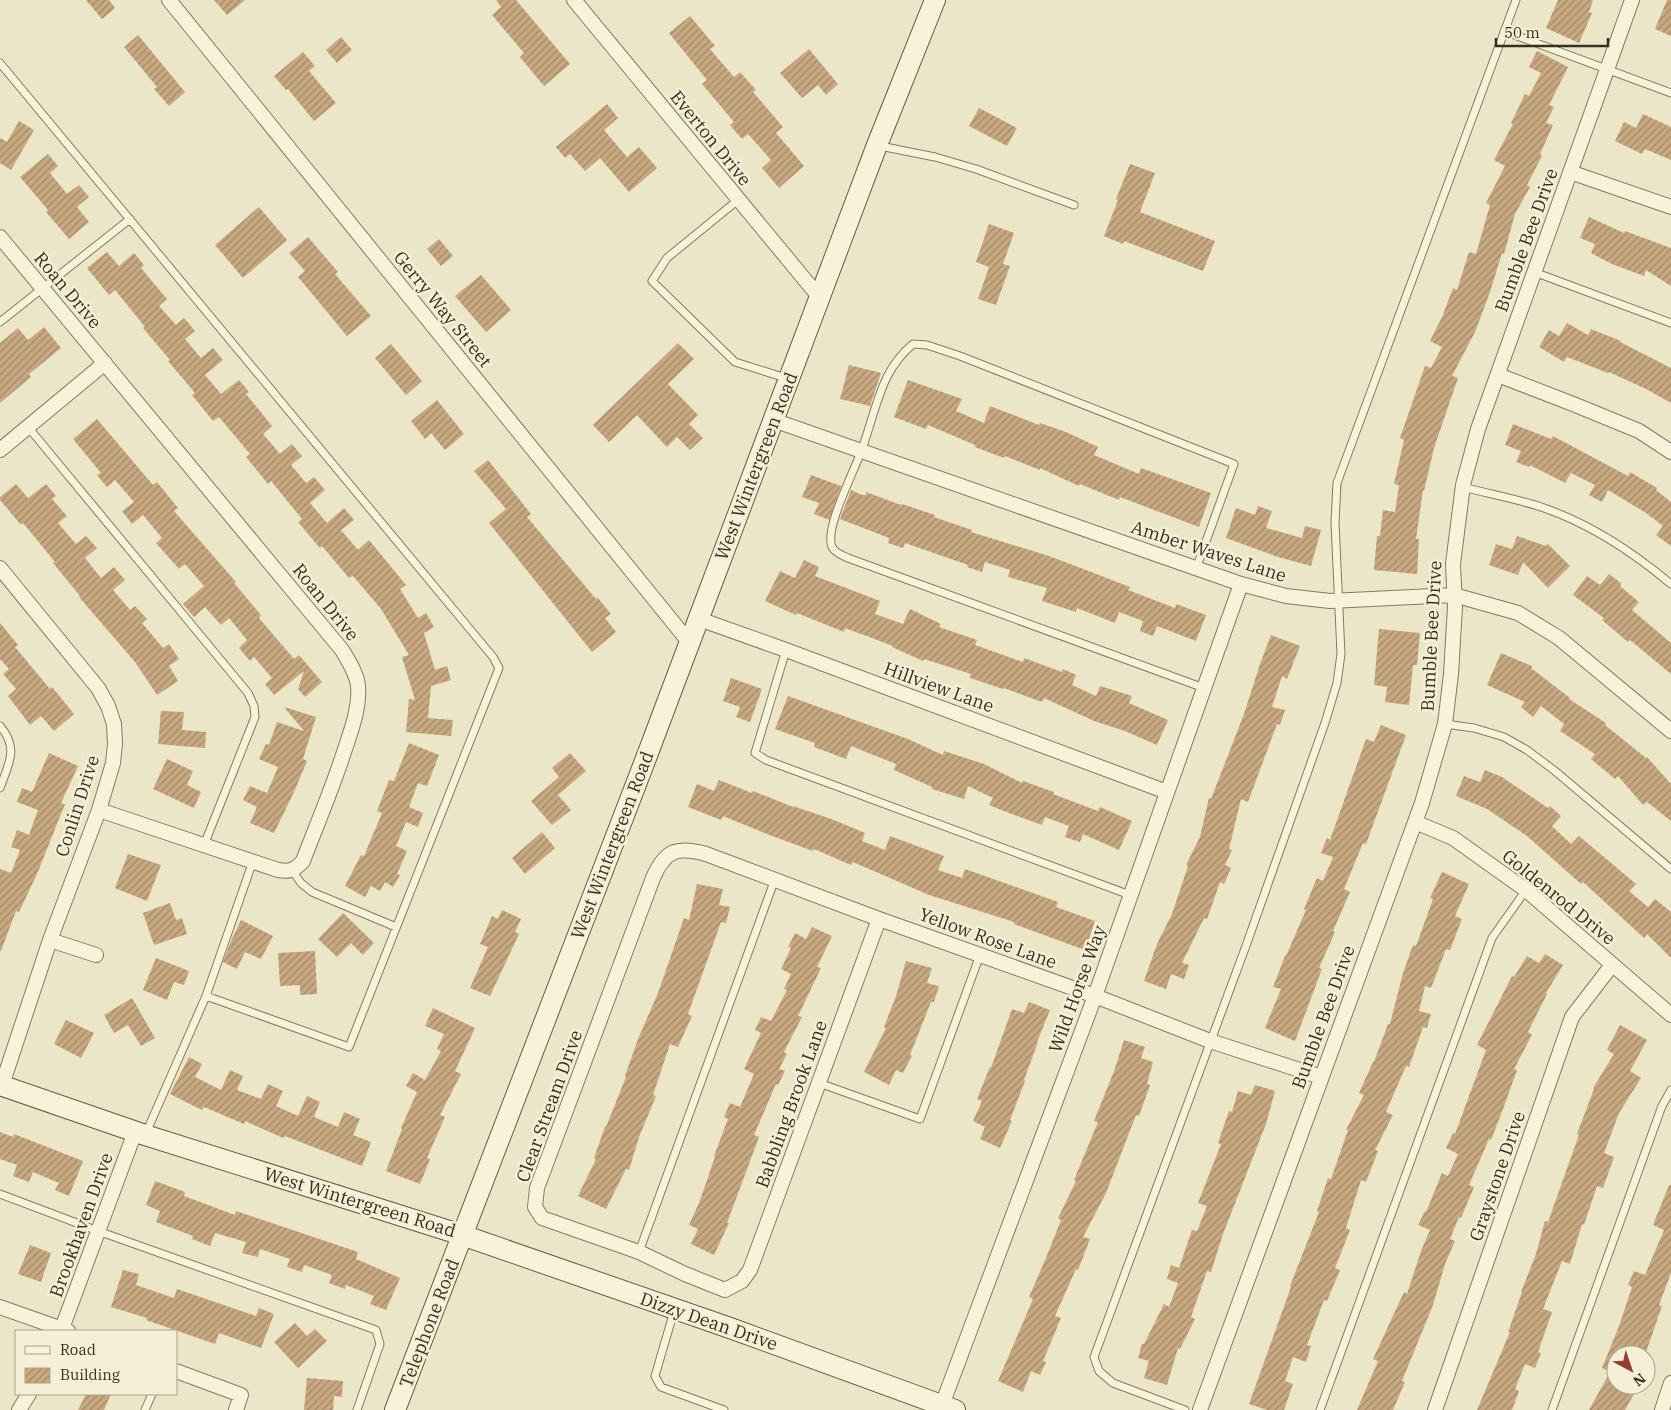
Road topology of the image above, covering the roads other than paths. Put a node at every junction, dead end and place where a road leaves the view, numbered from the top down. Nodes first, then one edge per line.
1 (169, 0) edge
2 (574, 0) edge
3 (935, 0) edge
4 (1516, 0) edge
5 (1632, 0) edge
6 (1504, 31) junction
7 (0, 63) edge
8 (1606, 70) junction
9 (1671, 93) edge
10 (877, 145) junction
11 (1570, 172) junction
12 (738, 200) junction
13 (1074, 205) dead end
14 (1671, 207) edge
15 (130, 219) junction
16 (0, 237) edge
17 (1534, 272) junction
18 (42, 288) junction
19 (820, 298) junction
20 (0, 322) edge
21 (1671, 323) edge
22 (105, 363) junction
23 (1498, 376) junction
24 (789, 379) junction
25 (774, 420) junction
26 (28, 427) junction
27 (0, 450) edge
28 (861, 452) junction
29 (1671, 452) edge
30 (1463, 487) junction
31 (0, 568) edge
32 (1196, 568) junction
33 (1241, 584) junction
34 (1671, 584) edge
35 (1454, 595) junction
36 (1339, 600) junction
37 (698, 619) junction
38 (689, 642) junction
39 (786, 650) junction
40 (1204, 688) junction
41 (1445, 724) junction
42 (0, 726) edge
43 (1671, 731) edge
44 (0, 788) edge
45 (1167, 792) junction
46 (99, 810) junction
47 (1415, 822) junction
48 (204, 845) junction
49 (671, 854) joint
50 (253, 861) junction
51 (1671, 869) edge
52 (292, 870) junction
53 (775, 879) junction
54 (1526, 890) junction
55 (1130, 895) junction
56 (879, 920) junction
57 (396, 927) junction
58 (50, 940) junction
59 (96, 955) dead end
60 (980, 955) junction
61 (1612, 965) junction
62 (206, 996) junction
63 (1095, 996) junction
64 (1671, 1015) edge
65 (1210, 1040) junction
66 (1321, 1078) junction
67 (819, 1083) junction
68 (1, 1085) edge
69 (1671, 1090) edge
70 (140, 1133) junction
71 (0, 1194) edge
72 (98, 1231) junction
73 (462, 1235) junction
74 (639, 1252) junction
75 (725, 1290) joint
76 (0, 1307) edge
77 (675, 1309) junction
78 (64, 1330) edge
79 (178, 1372) edge
80 (1671, 1384) edge
81 (29, 1395) edge
82 (152, 1395) edge
83 (949, 1408) edge
84 (19, 1410) edge
85 (145, 1410) edge
86 (236, 1410) edge
87 (357, 1410) edge
88 (395, 1410) edge
89 (724, 1410) edge
90 (1184, 1410) edge
91 (1200, 1410) edge
92 (1320, 1410) edge
93 (1435, 1410) edge
94 (1552, 1410) edge
95 (1662, 1410) edge

1 - 38 street, Gerry Way Street
2 - 12 street, Everton Drive
3 - 10 main road, West Wintergreen Road
4 - 6 lane
5 - 8 street, Bumble Bee Drive
6 - 8 lane
6 - 36 lane
7 - 15 lane
8 - 9 lane
8 - 11 street, Bumble Bee Drive
10 - 13 lane
10 - 19 main road, West Wintergreen Road
11 - 14 street
11 - 17 street, Bumble Bee Drive
12 - 19 street, Everton Drive
12 - 24 lane
15 - 18 lane
15 - 57 lane
16 - 18 street, Roan Drive
17 - 21 lane
17 - 23 street, Bumble Bee Drive
18 - 20 lane
18 - 22 street, Roan Drive
19 - 24 main road, West Wintergreen Road
22 - 26 street
22 - 52 street, Roan Drive
23 - 29 street
23 - 30 street, Bumble Bee Drive
24 - 25 main road, West Wintergreen Road
25 - 28 street, Amber Waves Lane
25 - 37 main road, West Wintergreen Road
26 - 27 street
26 - 48 lane
28 - 32 street, Amber Waves Lane
28 - 32 lane
28 - 40 lane
30 - 34 lane
30 - 35 street, Bumble Bee Drive
31 - 46 street, Conlin Drive
32 - 33 street, Amber Waves Lane
33 - 36 street, Amber Waves Lane
33 - 40 street, Wild Horse Way
35 - 36 street, Amber Waves Lane
35 - 41 street, Bumble Bee Drive
35 - 43 street, Amber Waves Lane
36 - 65 lane
37 - 38 main road, West Wintergreen Road
37 - 39 street, Hillview Lane
38 - 73 main road, West Wintergreen Road
39 - 45 street, Hillview Lane
39 - 55 lane
40 - 45 street, Wild Horse Way
41 - 47 street, Bumble Bee Drive
41 - 51 lane
42 - 44 lane
45 - 55 street, Wild Horse Way
46 - 48 street
46 - 58 street, Conlin Drive
47 - 54 street, Goldenrod Drive
47 - 66 street, Bumble Bee Drive
48 - 50 street
49 - 53 street, Yellow Rose Lane
49 - 74 street, Clear Stream Drive
50 - 52 street
50 - 62 lane
52 - 57 lane
53 - 56 street, Yellow Rose Lane
53 - 74 lane
54 - 61 street, Goldenrod Drive
54 - 92 lane
55 - 63 street, Wild Horse Way
56 - 60 street, Yellow Rose Lane
56 - 67 street, Babbling Brook Lane
57 - 62 lane
58 - 59 street
58 - 68 street, Conlin Drive
60 - 63 street, Yellow Rose Lane
60 - 67 lane
61 - 64 street, Goldenrod Drive
61 - 93 street, Graystone Drive
62 - 70 lane
63 - 65 street, Yellow Rose Lane
63 - 83 street, Wild Horse Way
65 - 66 street, Yellow Rose Lane
65 - 90 lane
66 - 91 street, Bumble Bee Drive
67 - 75 street, Babbling Brook Lane
68 - 70 main road, West Wintergreen Road
69 - 94 lane
70 - 72 street, Brookhaven Drive
70 - 73 main road, West Wintergreen Road
71 - 72 lane
72 - 78 street, Brookhaven Drive
72 - 87 lane
73 - 77 main road, Dizzy Dean Drive
73 - 88 main road, Telephone Road
74 - 75 street, Clear Stream Drive
76 - 78 street
77 - 83 main road, Dizzy Dean Drive
77 - 89 lane
79 - 86 street
80 - 95 street
81 - 84 street
82 - 85 lane

